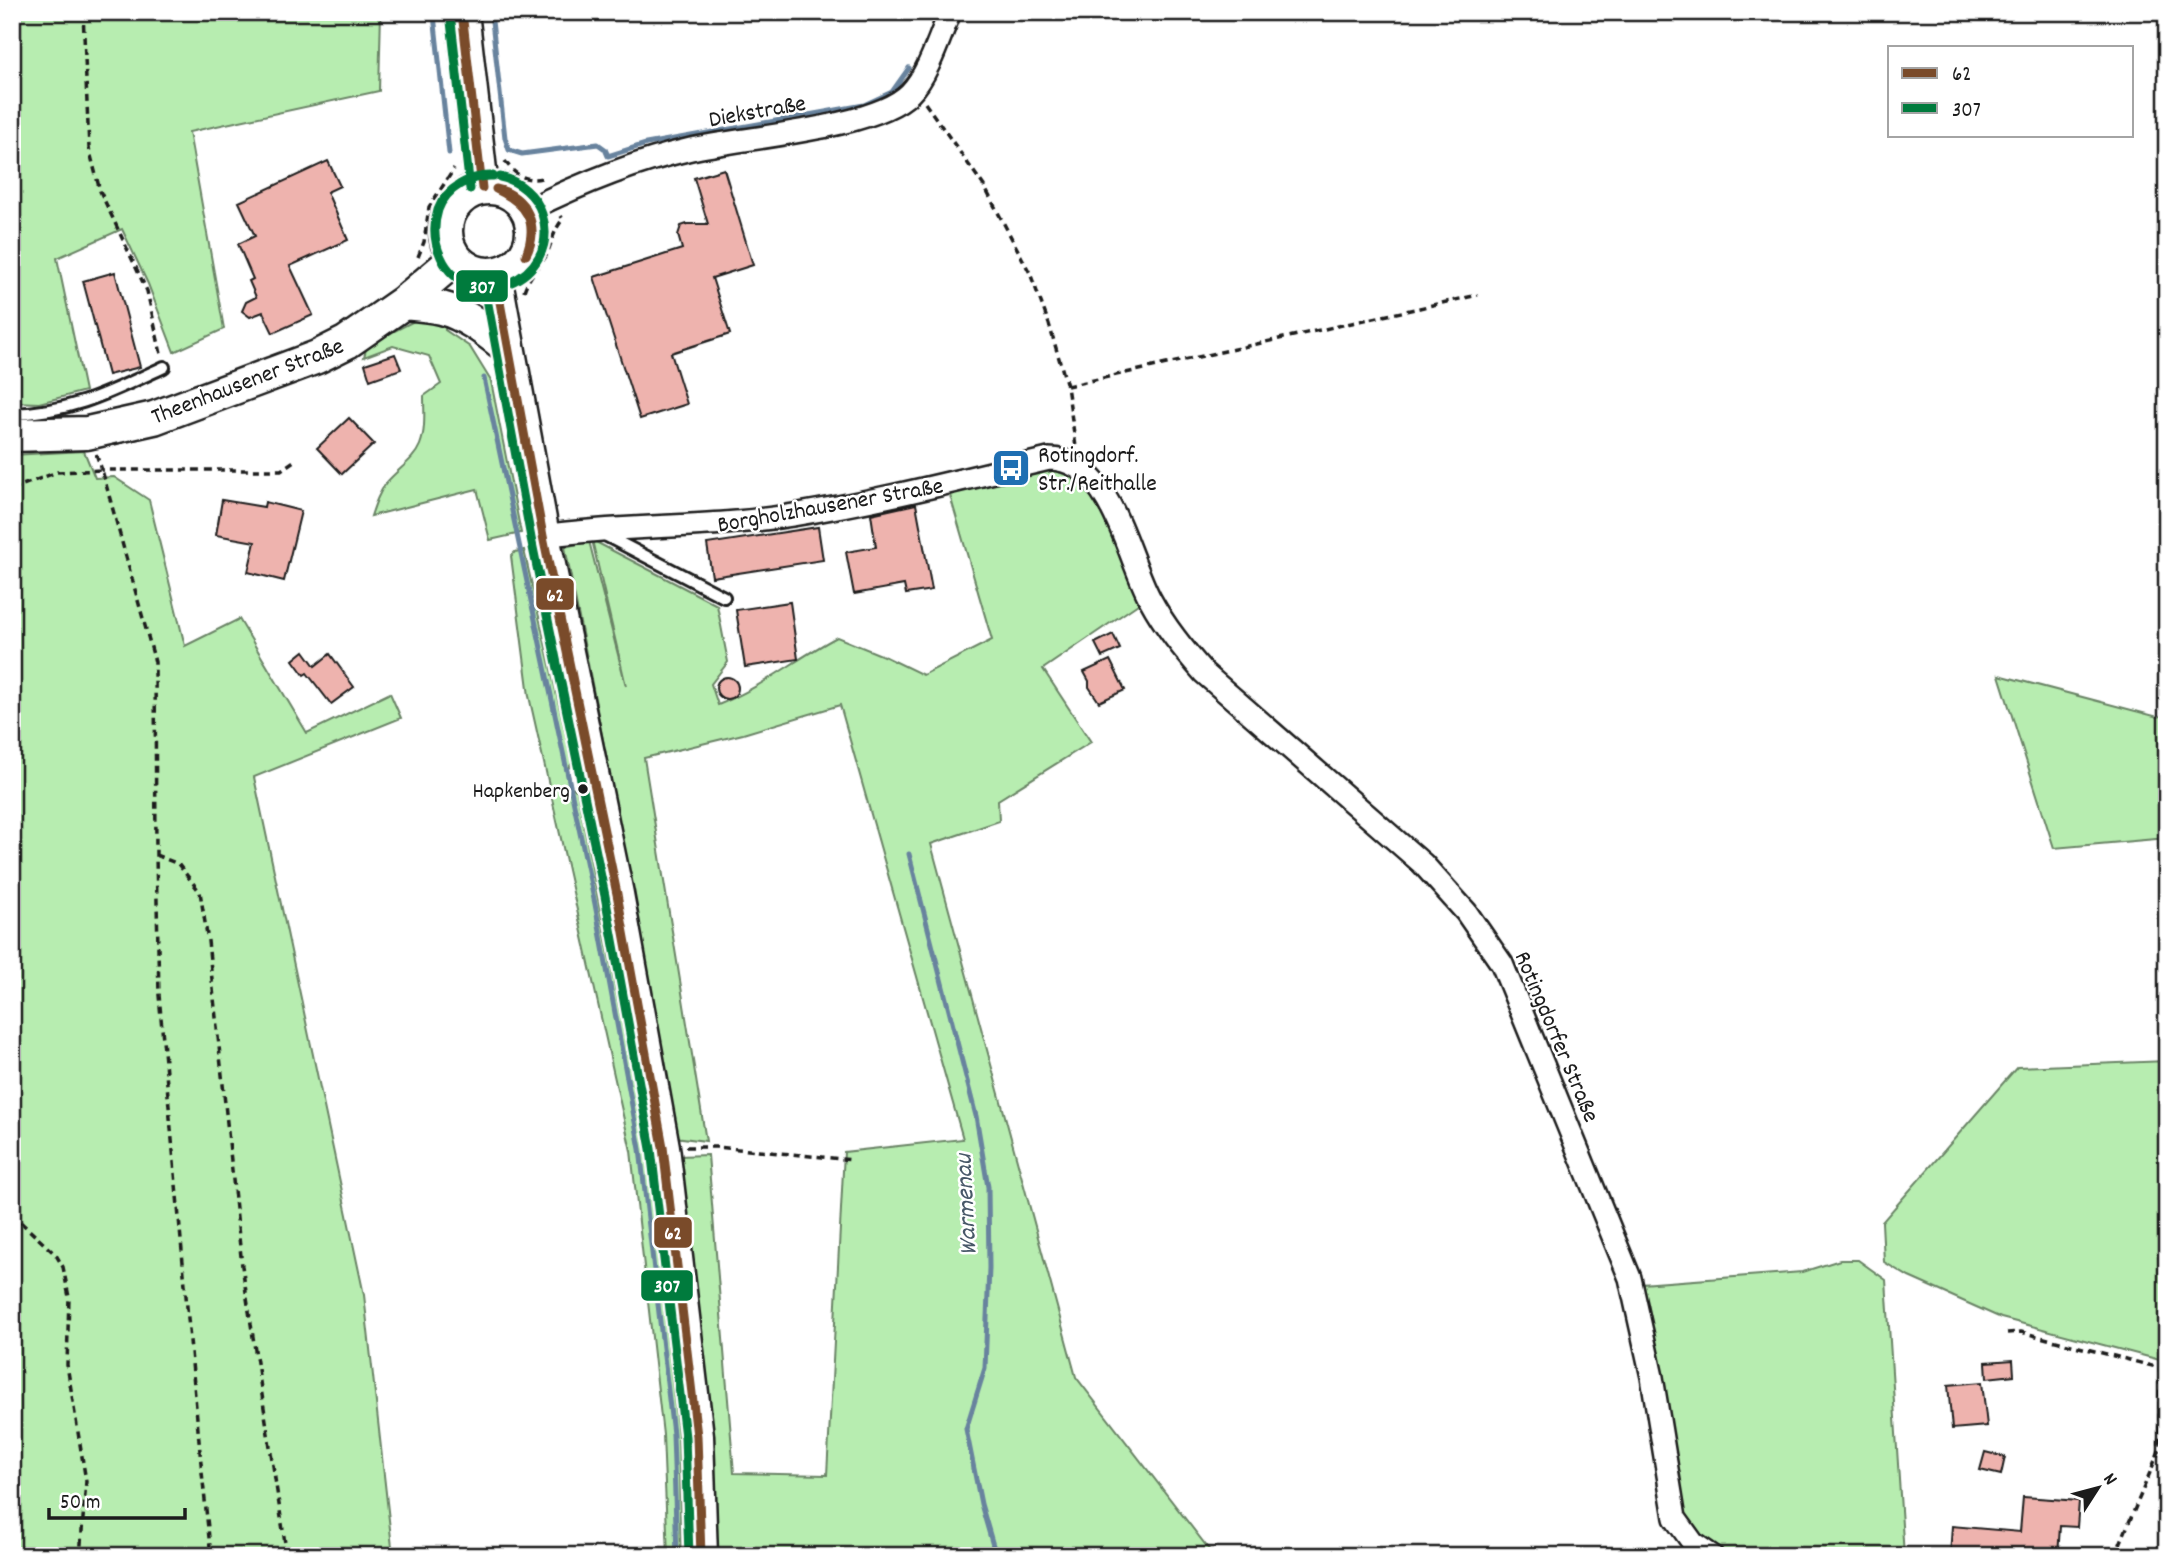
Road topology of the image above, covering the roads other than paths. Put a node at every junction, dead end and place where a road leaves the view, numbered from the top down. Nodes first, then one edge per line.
1 (462, 12) edge
2 (950, 12) edge
3 (480, 174) junction
4 (527, 210) junction
5 (455, 259) junction
6 (495, 275) junction
7 (402, 303) junction
8 (507, 347) junction
9 (164, 367) road end
10 (12, 414) edge
11 (12, 435) edge
12 (1073, 463) joint
13 (593, 529) junction
14 (542, 536) junction
15 (724, 597) dead end
16 (701, 1556) edge
17 (1712, 1556) edge

1 - 3 main road
2 - 4 street, Diekstraße
3 - 4 main road
3 - 5 main road
4 - 6 main road
5 - 6 main road
5 - 7 main road, Theenhausener Straße
6 - 8 main road
7 - 8 main road
7 - 11 main road, Theenhausener Straße
8 - 14 main road
9 - 10 lane
12 - 13 street, Borgholzhausener Straße
12 - 17 street, Rotingdorfer Straße
13 - 14 street, Borgholzhausener Straße
13 - 15 lane
14 - 16 main road

